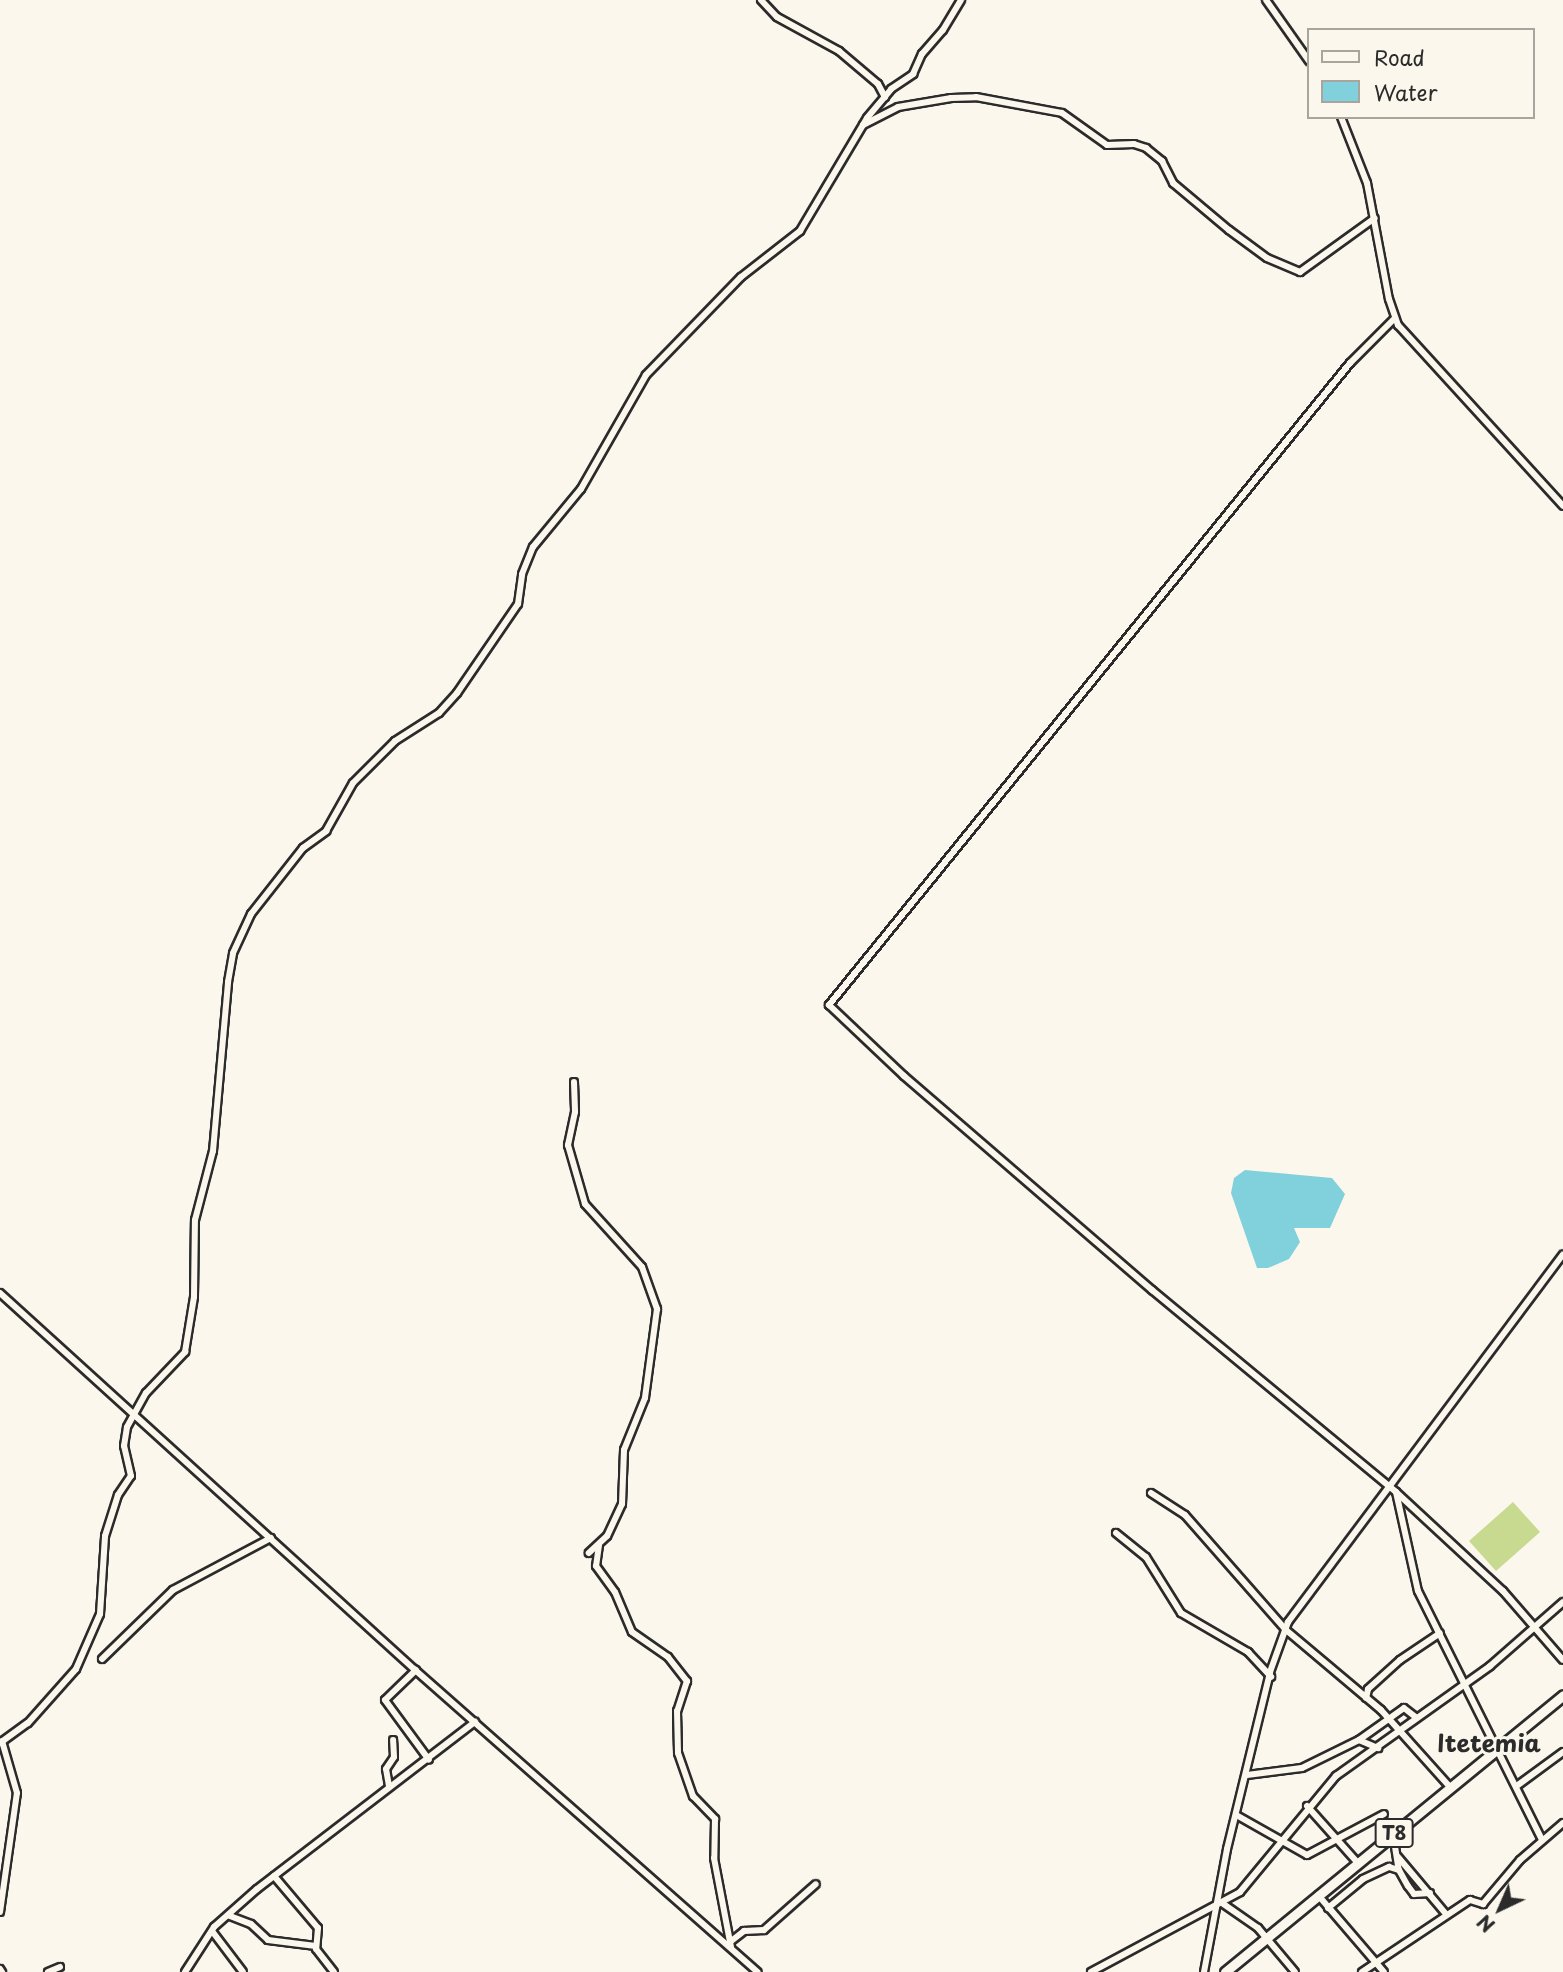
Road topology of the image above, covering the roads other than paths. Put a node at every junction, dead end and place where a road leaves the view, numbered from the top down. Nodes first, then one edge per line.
1 (761, 0) edge
2 (961, 0) edge
3 (1266, 0) edge
4 (1308, 60) edge
5 (885, 97) junction
6 (1342, 119) edge
7 (863, 125) junction
8 (1374, 218) junction
9 (1395, 318) junction
10 (1563, 506) edge
11 (574, 1082) dead end
12 (1563, 1255) edge
13 (0, 1293) edge
14 (135, 1413) junction
15 (1388, 1486) junction
16 (1396, 1492) junction
17 (1152, 1493) dead end
18 (1116, 1532) dead end
19 (271, 1538) junction
20 (599, 1544) junction
21 (589, 1553) dead end
22 (1563, 1602) edge
23 (1535, 1624) junction
24 (1286, 1630) junction
25 (1440, 1633) junction
26 (102, 1659) dead end
27 (1563, 1660) edge
28 (416, 1670) junction
29 (1271, 1677) junction
30 (1462, 1687) junction
31 (1563, 1695) edge
32 (1366, 1698) junction
33 (1417, 1718) junction
34 (1389, 1719) junction
35 (475, 1722) junction
36 (1398, 1731) junction
37 (393, 1740) dead end
38 (1359, 1740) junction
39 (1, 1741) edge
40 (1378, 1748) junction
41 (1499, 1748) junction
42 (1563, 1752) edge
43 (429, 1760) junction
44 (1247, 1775) junction
45 (1518, 1785) junction
46 (389, 1786) junction
47 (1451, 1788) junction
48 (1307, 1806) junction
49 (1384, 1814) dead end
50 (1238, 1816) junction
51 (1563, 1823) edge
52 (1393, 1834) junction
53 (1336, 1838) junction
54 (1280, 1840) junction
55 (1542, 1840) junction
56 (1397, 1856) junction
57 (1358, 1863) junction
58 (1399, 1870) junction
59 (274, 1876) junction
60 (816, 1884) dead end
61 (1430, 1893) junction
62 (1318, 1895) junction
63 (1219, 1904) junction
64 (1328, 1908) junction
65 (0, 1912) edge
66 (1446, 1914) junction
67 (230, 1916) junction
68 (212, 1931) junction
69 (1265, 1938) junction
70 (731, 1945) junction
71 (316, 1946) junction
72 (1378, 1964) junction
73 (60, 1967) dead end
74 (48, 1972) edge
75 (185, 1972) edge
76 (243, 1972) edge
77 (334, 1972) edge
78 (758, 1972) edge
79 (1091, 1972) edge
80 (1204, 1972) edge
81 (1225, 1972) edge
82 (1295, 1972) edge
83 (1362, 1972) edge
84 (1384, 1972) edge

1 - 5 street
2 - 5 street
3 - 4 street
5 - 7 street
6 - 8 street
7 - 8 street
7 - 14 street
8 - 9 street
9 - 10 street
9 - 15 street
11 - 20 street
12 - 15 street
13 - 14 street
14 - 19 street
14 - 39 street
15 - 16 street
15 - 24 street
16 - 23 street
16 - 25 street
17 - 24 street
18 - 29 street
19 - 26 street
19 - 28 street
20 - 21 street
20 - 70 street
22 - 23 street
23 - 27 street
23 - 30 street
24 - 29 street
24 - 32 street
25 - 30 street
25 - 32 street
28 - 35 street
28 - 43 street
29 - 44 street
30 - 33 street
30 - 41 street
31 - 41 highway, T8
32 - 34 street
33 - 34 street
33 - 36 street
34 - 36 street
34 - 38 street
35 - 43 street
35 - 70 street
36 - 40 street
36 - 47 street
37 - 46 street
38 - 40 street
38 - 44 street
39 - 65 street
40 - 48 street
41 - 45 street
41 - 47 highway, T8
42 - 45 street
43 - 46 street
44 - 50 street
45 - 55 street
46 - 59 street
47 - 52 highway, T8
48 - 53 street
48 - 54 street
49 - 53 street
50 - 54 street
50 - 63 street
51 - 55 street
52 - 56 street
52 - 57 highway, T8
53 - 54 street
53 - 57 street
54 - 63 street
55 - 66 street
56 - 58 street
56 - 61 street
57 - 62 highway, T8
58 - 61 street
58 - 64 street
59 - 67 street
59 - 71 street
60 - 70 street
61 - 66 street
62 - 64 street
62 - 69 highway, T8
63 - 69 street
63 - 79 street
63 - 80 street
64 - 72 street
66 - 72 street
67 - 68 street
67 - 71 street
68 - 75 street
68 - 76 street
69 - 81 highway, T8
69 - 82 street
70 - 78 street
71 - 77 street
72 - 83 street
72 - 84 street
73 - 74 street

